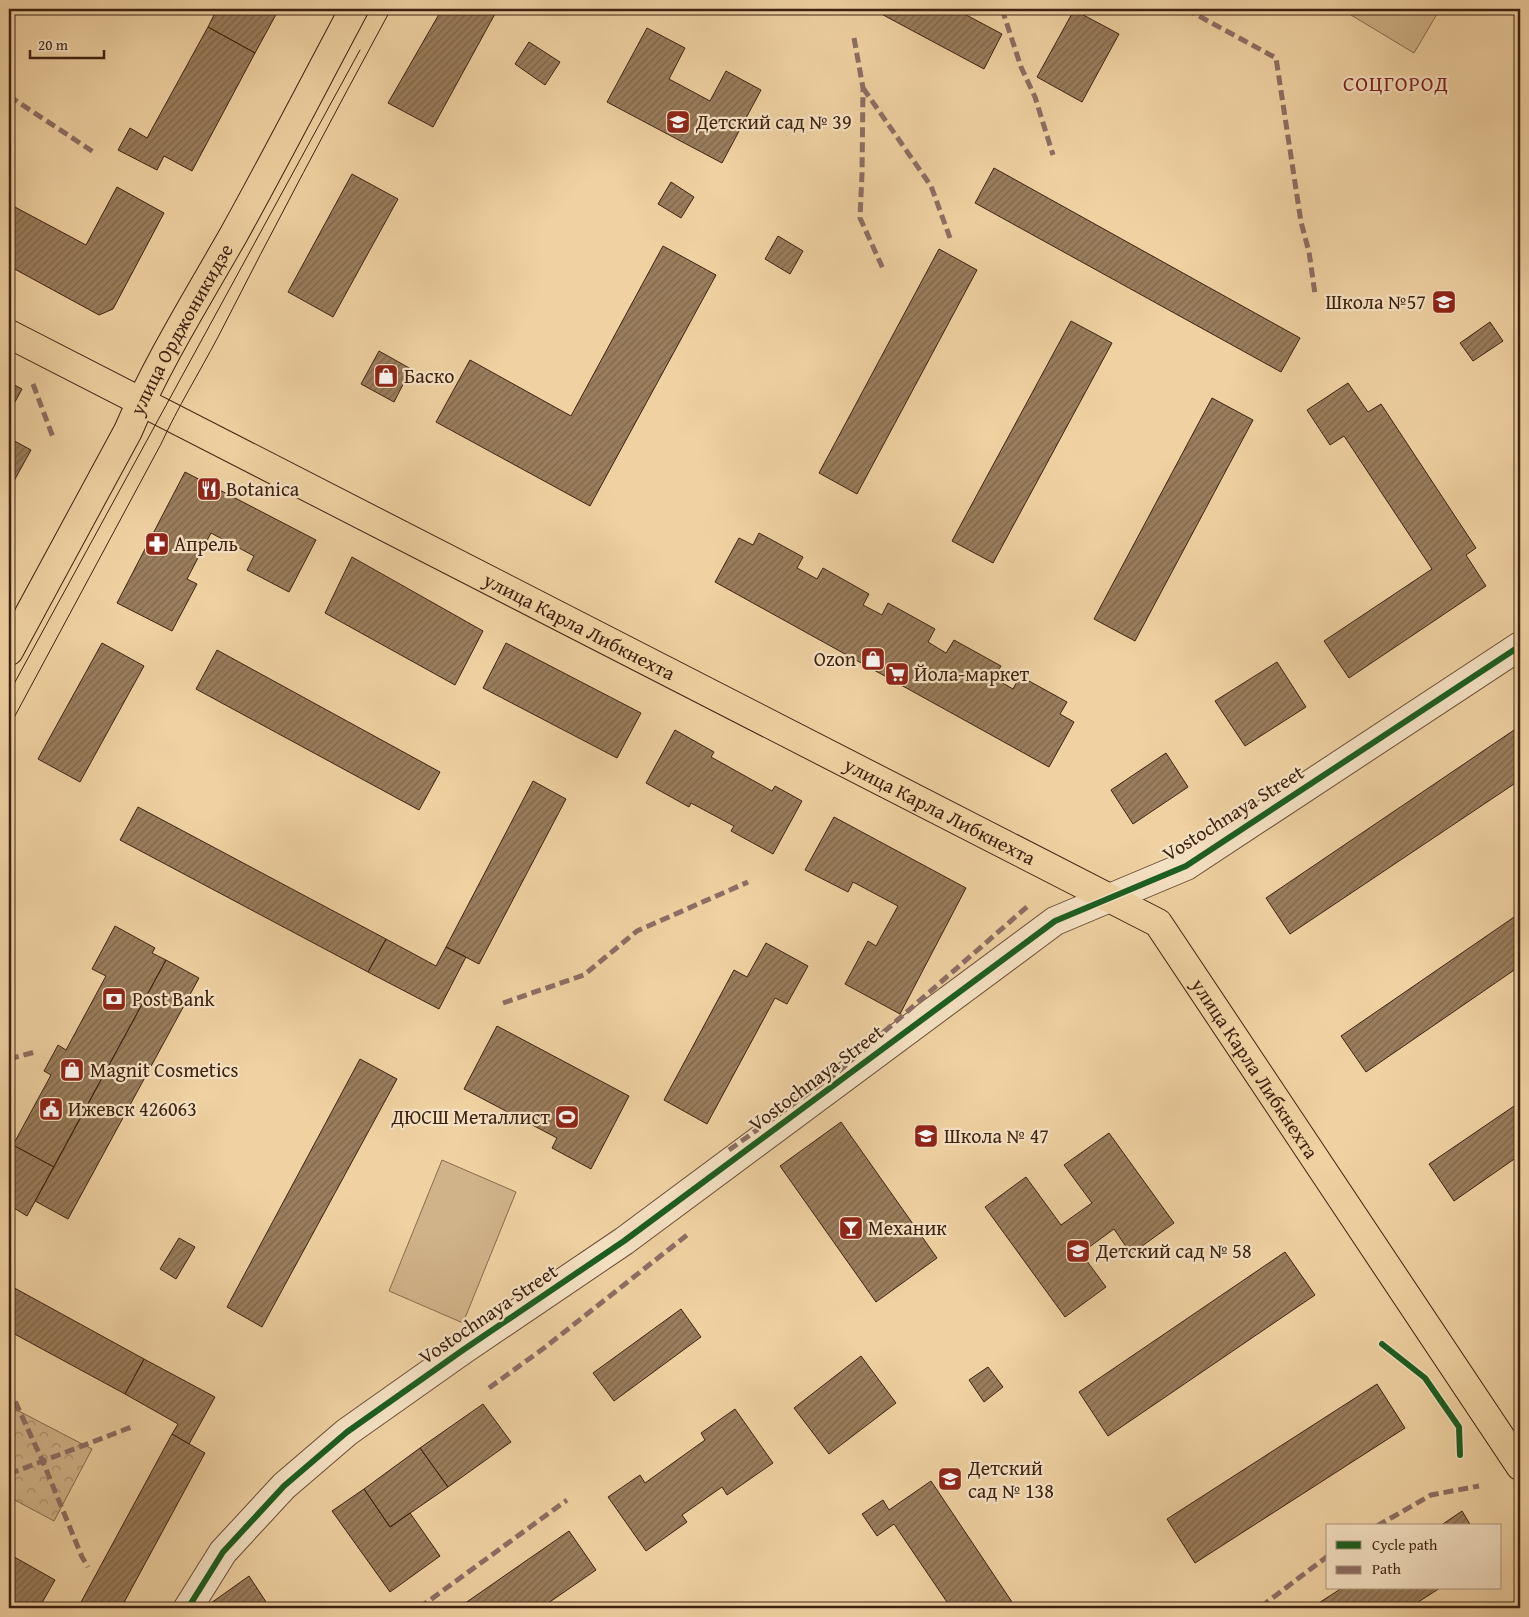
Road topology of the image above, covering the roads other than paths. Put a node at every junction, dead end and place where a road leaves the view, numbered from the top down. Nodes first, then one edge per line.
1 (354, 9) edge
2 (9, 334) edge
3 (141, 401) junction
4 (1520, 646) edge
5 (9, 651) edge
6 (1110, 899) junction
7 (1520, 1466) edge
8 (188, 1608) edge

1 - 3 main road, улица Орджоникидзе
2 - 3 main road, улица Карла Либкнехта
3 - 5 main road, улица Орджоникидзе
3 - 6 main road, улица Карла Либкнехта
4 - 6 street, Vostochnaya Street
6 - 7 main road, улица Карла Либкнехта
6 - 8 street, Vostochnaya Street

